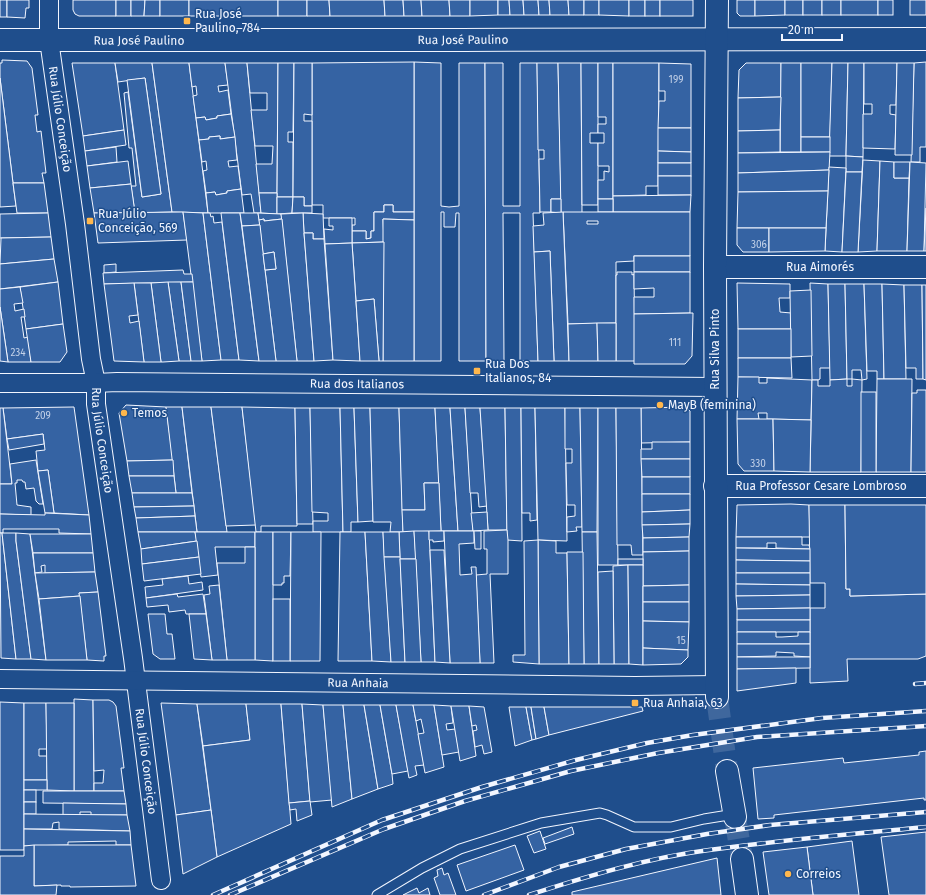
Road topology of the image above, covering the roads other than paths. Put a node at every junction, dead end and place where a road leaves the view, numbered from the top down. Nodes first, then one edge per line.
1 (49, 0) edge
2 (717, 0) edge
3 (717, 39) junction
4 (926, 39) edge
5 (0, 40) edge
6 (49, 40) junction
7 (715, 267) junction
8 (926, 267) edge
9 (0, 383) edge
10 (96, 383) junction
11 (715, 387) junction
12 (715, 486) junction
13 (926, 486) edge
14 (0, 680) edge
15 (136, 680) junction
16 (716, 691) joint
17 (727, 771) tunnel mouth
18 (735, 816) joint
19 (742, 859) tunnel mouth
20 (161, 880) dead end
21 (377, 895) edge
22 (747, 895) edge

1 - 6 street, Rua Júlio Conceição
2 - 3 street, Rua Silva Pinto
3 - 4 street, Rua José Paulino
3 - 6 street, Rua José Paulino
3 - 7 street, Rua Silva Pinto
5 - 6 street, Rua José Paulino
6 - 10 street, Rua Júlio Conceição
7 - 8 street, Rua Aimorés
7 - 11 street, Rua Silva Pinto
9 - 10 street, Rua dos Italianos
10 - 11 street, Rua dos Italianos
10 - 15 street, Rua Júlio Conceição
11 - 12 street, Rua Silva Pinto
12 - 13 street, Rua Professor Cesare Lombroso
12 - 16 street, Rua Silva Pinto
14 - 15 street, Rua Anhaia
15 - 16 street, Rua Anhaia
15 - 20 street, Rua Júlio Conceição
17 - 18 street
18 - 21 lane
19 - 22 street

